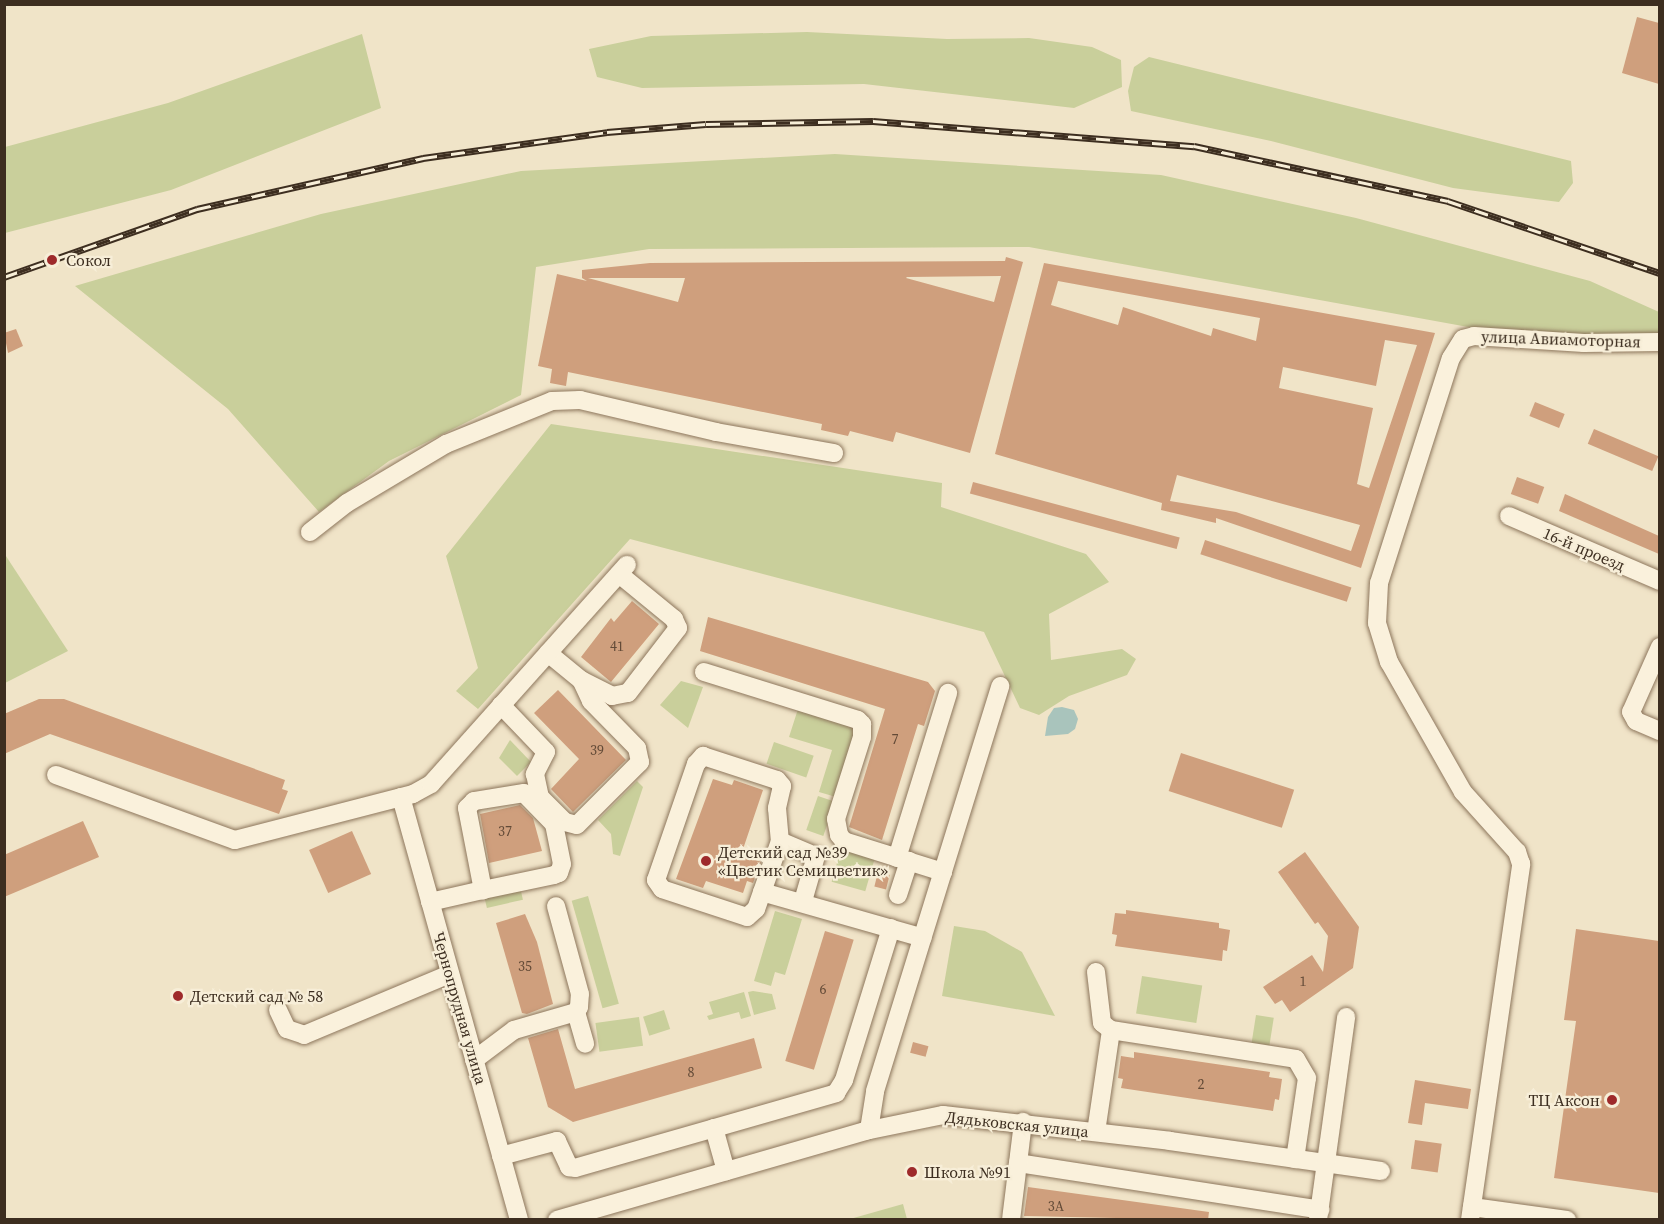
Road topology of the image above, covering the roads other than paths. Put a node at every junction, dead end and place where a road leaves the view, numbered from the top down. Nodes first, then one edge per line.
1 (1659, 342) edge
2 (834, 453) dead end
3 (1509, 516) dead end
4 (310, 532) dead end
5 (1659, 581) edge
6 (1659, 647) edge
7 (548, 653) junction
8 (704, 672) dead end
9 (581, 680) junction
10 (1000, 686) dead end
11 (948, 693) dead end
12 (501, 705) junction
13 (1659, 731) edge
14 (56, 775) dead end
15 (401, 797) junction
16 (780, 841) junction
17 (903, 859) junction
18 (943, 872) junction
19 (483, 890) junction
20 (762, 892) junction
21 (898, 895) dead end
22 (803, 901) junction
23 (430, 902) junction
24 (555, 906) dead end
25 (891, 928) junction
26 (922, 938) junction
27 (1096, 972) dead end
28 (450, 974) junction
29 (278, 1010) dead end
30 (576, 1012) junction
31 (1346, 1017) dead end
32 (1111, 1030) junction
33 (585, 1044) dead end
34 (474, 1060) junction
35 (1023, 1122) junction
36 (714, 1128) junction
37 (869, 1130) junction
38 (1096, 1131) junction
39 (501, 1156) junction
40 (1295, 1159) junction
41 (1018, 1163) junction
42 (1327, 1164) junction
43 (726, 1170) junction
44 (1381, 1172) dead end
45 (1471, 1213) edge
46 (1319, 1215) edge
47 (519, 1220) edge
48 (557, 1220) edge
49 (1011, 1220) edge
50 (1567, 1220) edge

1 - 45 street, улица Авиамоторная
2 - 4 street
3 - 5 street, 16-й проезд
6 - 13 street
7 - 9 street
7 - 9 street
7 - 12 street
8 - 17 street
9 - 12 street
10 - 18 street
11 - 17 street
12 - 15 street
14 - 15 street
15 - 23 street, Чернопрудная улица
16 - 20 street
16 - 20 street
16 - 22 street
17 - 18 street
17 - 21 street
18 - 26 street
19 - 19 street
19 - 23 street
20 - 22 street
22 - 25 street
23 - 28 street, Чернопрудная улица
24 - 30 street
25 - 26 street
25 - 36 street
26 - 37 street
27 - 32 street
28 - 29 street
28 - 34 street, Чернопрудная улица
30 - 33 street
30 - 34 street
31 - 42 street
32 - 38 street
32 - 40 street
34 - 39 street, Чернопрудная улица
35 - 37 street, Дядьковская улица
35 - 38 street, Дядьковская улица
35 - 41 street
36 - 39 street
36 - 43 street
37 - 43 street, Дядьковская улица
38 - 40 street, Дядьковская улица
39 - 47 street, Чернопрудная улица
40 - 42 street, Дядьковская улица
41 - 46 street
41 - 49 street
42 - 44 street, Дядьковская улица
42 - 46 street
43 - 48 street, Дядьковская улица
45 - 50 street

